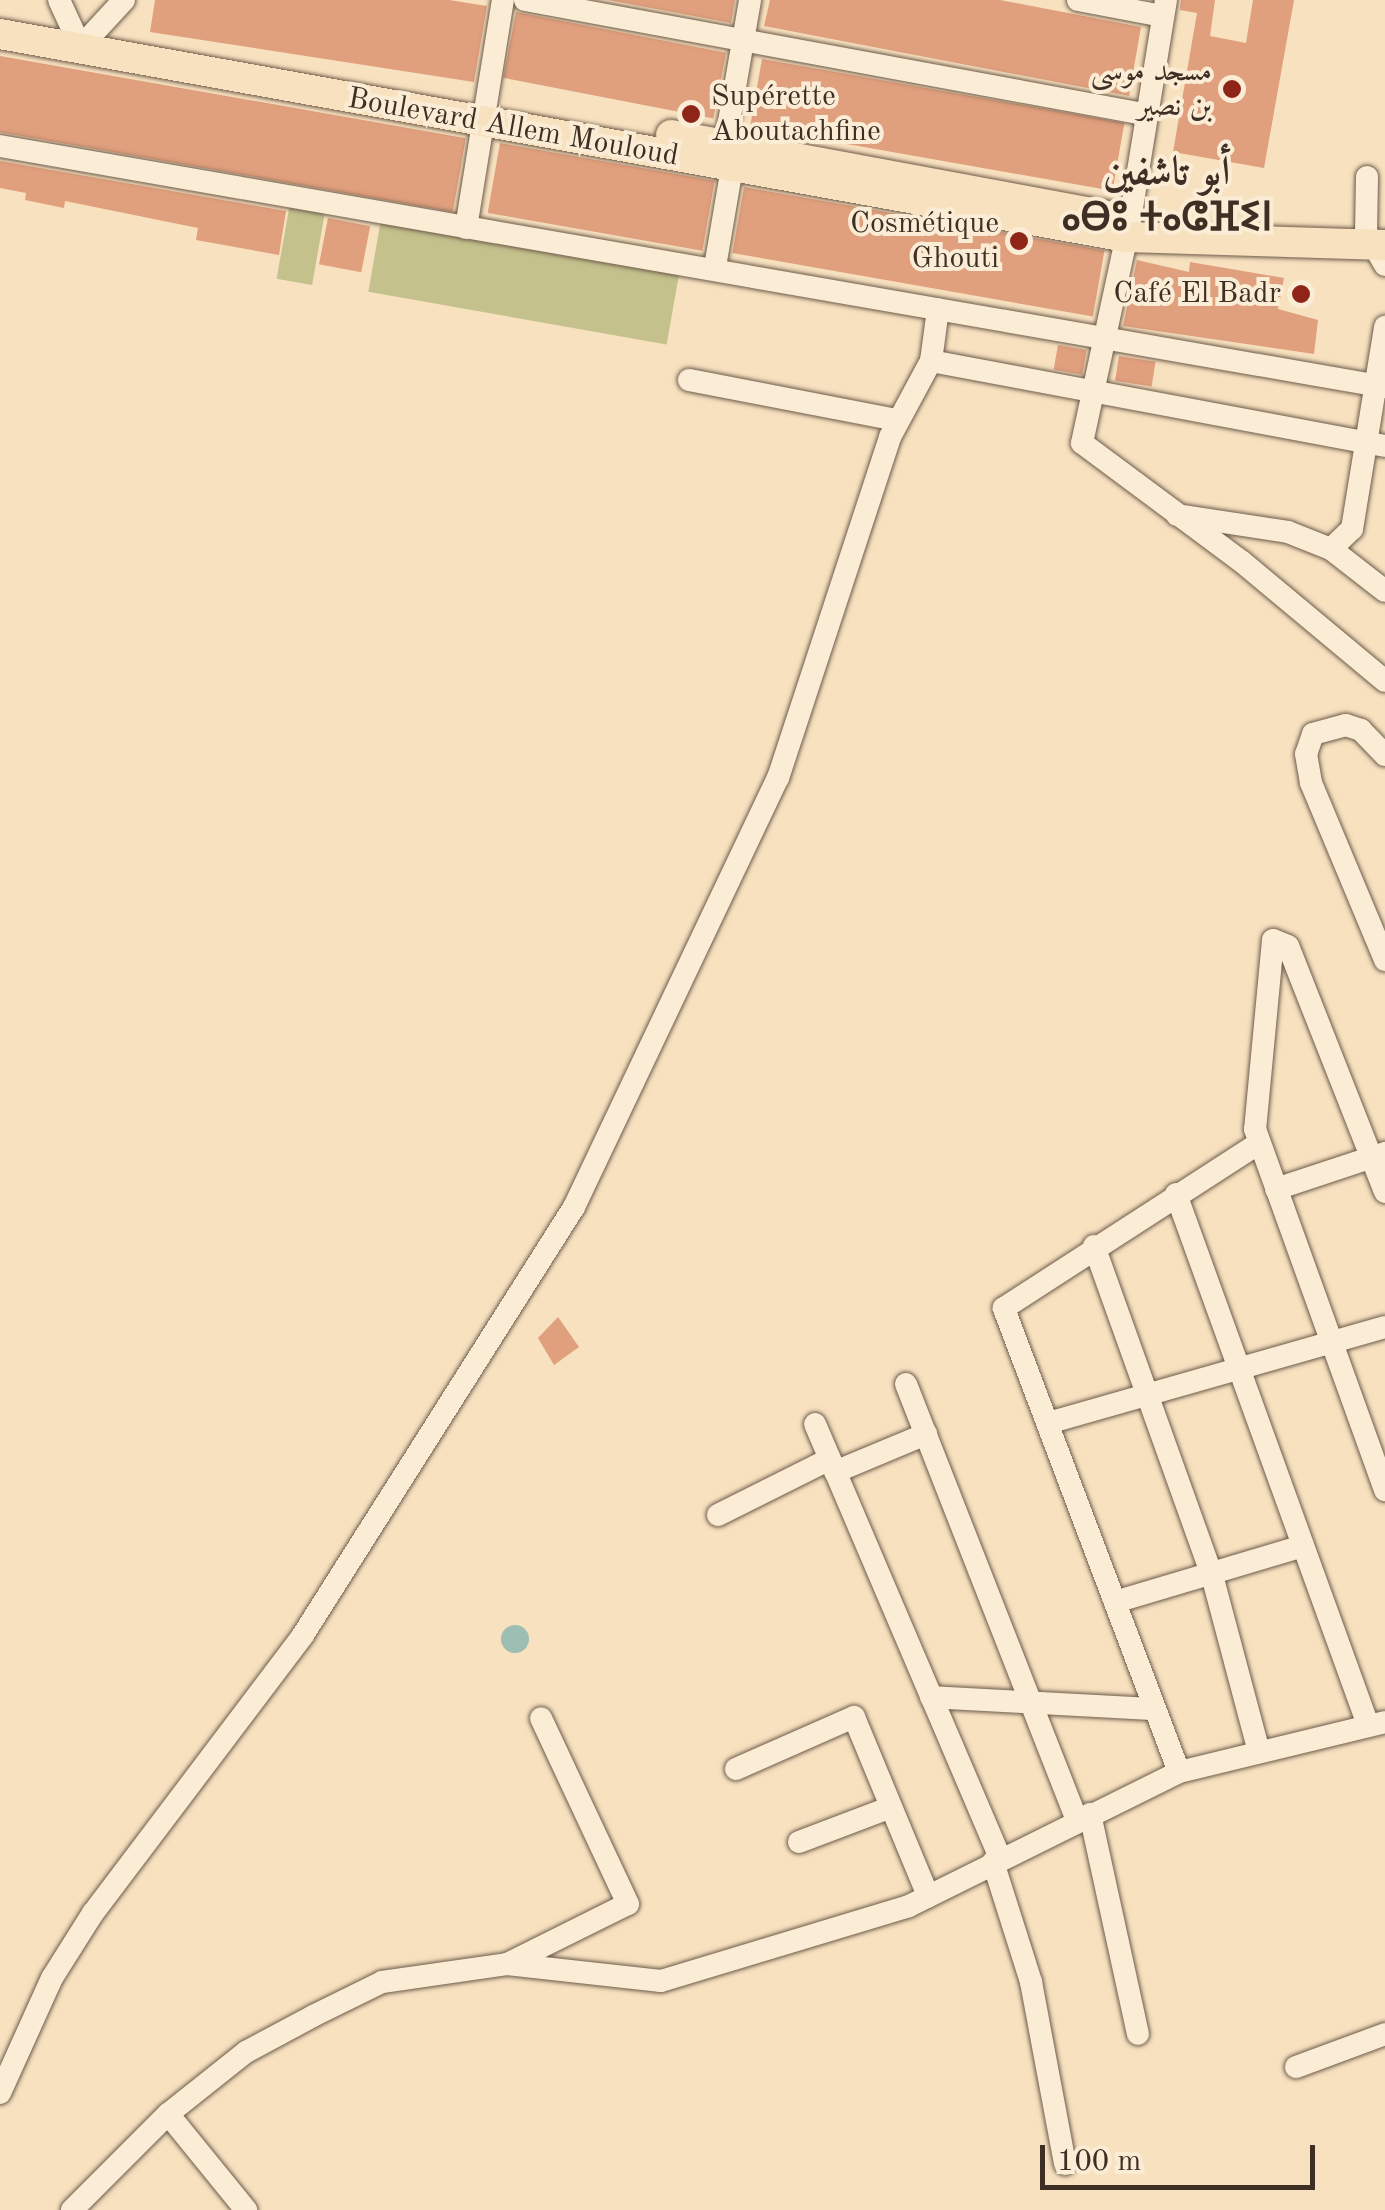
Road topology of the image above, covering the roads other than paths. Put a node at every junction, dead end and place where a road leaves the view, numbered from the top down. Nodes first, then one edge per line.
1 (59, 0) edge
2 (124, 0) edge
3 (503, 0) edge
4 (525, 0) edge
5 (750, 0) edge
6 (1078, 0) edge
7 (1164, 8) edge
8 (44, 32) junction
9 (2, 34) edge
10 (82, 38) junction
11 (742, 38) junction
12 (488, 111) junction
13 (1144, 114) junction
14 (0, 146) edge
15 (728, 156) junction
16 (1367, 177) dead end
17 (466, 228) junction
18 (1128, 229) junction
19 (1379, 244) edge
20 (715, 268) junction
21 (938, 309) junction
22 (1385, 327) edge
23 (1102, 337) junction
24 (930, 360) junction
25 (689, 380) dead end
26 (1381, 386) edge
27 (1096, 389) junction
28 (896, 420) junction
29 (1376, 444) edge
30 (1174, 515) junction
31 (1331, 550) junction
32 (1385, 591) edge
33 (1385, 680) edge
34 (1385, 755) edge
35 (1385, 960) edge
36 (1259, 1143) junction
37 (1378, 1156) edge
38 (1276, 1189) junction
39 (1385, 1192) edge
40 (1176, 1194) junction
41 (1094, 1246) junction
42 (1385, 1327) edge
43 (1336, 1341) junction
44 (1239, 1368) junction
45 (906, 1384) dead end
46 (1147, 1394) junction
47 (1048, 1423) junction
48 (815, 1424) dead end
49 (926, 1434) junction
50 (833, 1466) junction
51 (1385, 1490) edge
52 (718, 1515) dead end
53 (1303, 1546) junction
54 (1211, 1573) junction
55 (1115, 1602) junction
56 (931, 1697) junction
57 (1032, 1703) junction
58 (1156, 1709) junction
59 (541, 1718) dead end
60 (1376, 1723) edge
61 (1259, 1752) junction
62 (736, 1768) dead end
63 (1180, 1772) junction
64 (891, 1807) junction
65 (1084, 1817) junction
66 (798, 1842) dead end
67 (996, 1860) junction
68 (928, 1896) junction
69 (507, 1964) junction
70 (1138, 2034) dead end
71 (1385, 2034) edge
72 (1296, 2066) dead end
73 (0, 2093) edge
74 (168, 2114) junction
75 (1065, 2164) dead end
76 (72, 2210) edge
77 (246, 2210) edge

1 - 8 street
1 - 10 street
2 - 10 street
3 - 12 street
4 - 11 street
5 - 11 street
6 - 7 street
7 - 13 street
8 - 9 main road, Boulevard Allem Mouloud
8 - 10 main road, Boulevard Allem Mouloud
9 - 12 main road, Boulevard Allem Mouloud
10 - 12 main road, Boulevard Allem Mouloud
11 - 13 street
11 - 15 street
12 - 15 main road, Boulevard Allem Mouloud
12 - 17 street
13 - 18 street
14 - 17 street
15 - 18 main road, Boulevard Allem Mouloud
15 - 20 street
16 - 19 street
17 - 20 street
18 - 19 main road, Boulevard Allem Mouloud
18 - 23 street
20 - 21 street
21 - 23 street
21 - 24 street
22 - 26 street
23 - 26 street
23 - 27 street
24 - 27 street
24 - 28 street
25 - 28 street
26 - 29 street
27 - 29 street
27 - 30 street
28 - 73 street
29 - 31 street
30 - 31 street
30 - 33 street
31 - 32 street
34 - 35 street
36 - 37 street
36 - 38 street
36 - 40 street
37 - 38 street
37 - 39 street
38 - 43 street
40 - 41 street
40 - 44 street
41 - 46 street
41 - 47 street
42 - 43 street
43 - 44 street
43 - 51 street
44 - 46 street
44 - 53 street
45 - 49 street
46 - 47 street
46 - 54 street
47 - 55 street
48 - 50 street
49 - 50 street
49 - 57 street
50 - 52 street
50 - 56 street
53 - 54 street
53 - 60 street
54 - 55 street
54 - 61 street
55 - 58 street
56 - 57 street
56 - 67 street
57 - 58 street
57 - 65 street
58 - 63 street
59 - 69 street
60 - 61 street
61 - 63 street
62 - 64 street
63 - 65 street
64 - 66 street
64 - 68 street
65 - 67 street
65 - 70 street
67 - 68 street
67 - 75 street
68 - 69 street
69 - 74 street
71 - 72 street
74 - 76 street
74 - 77 street

